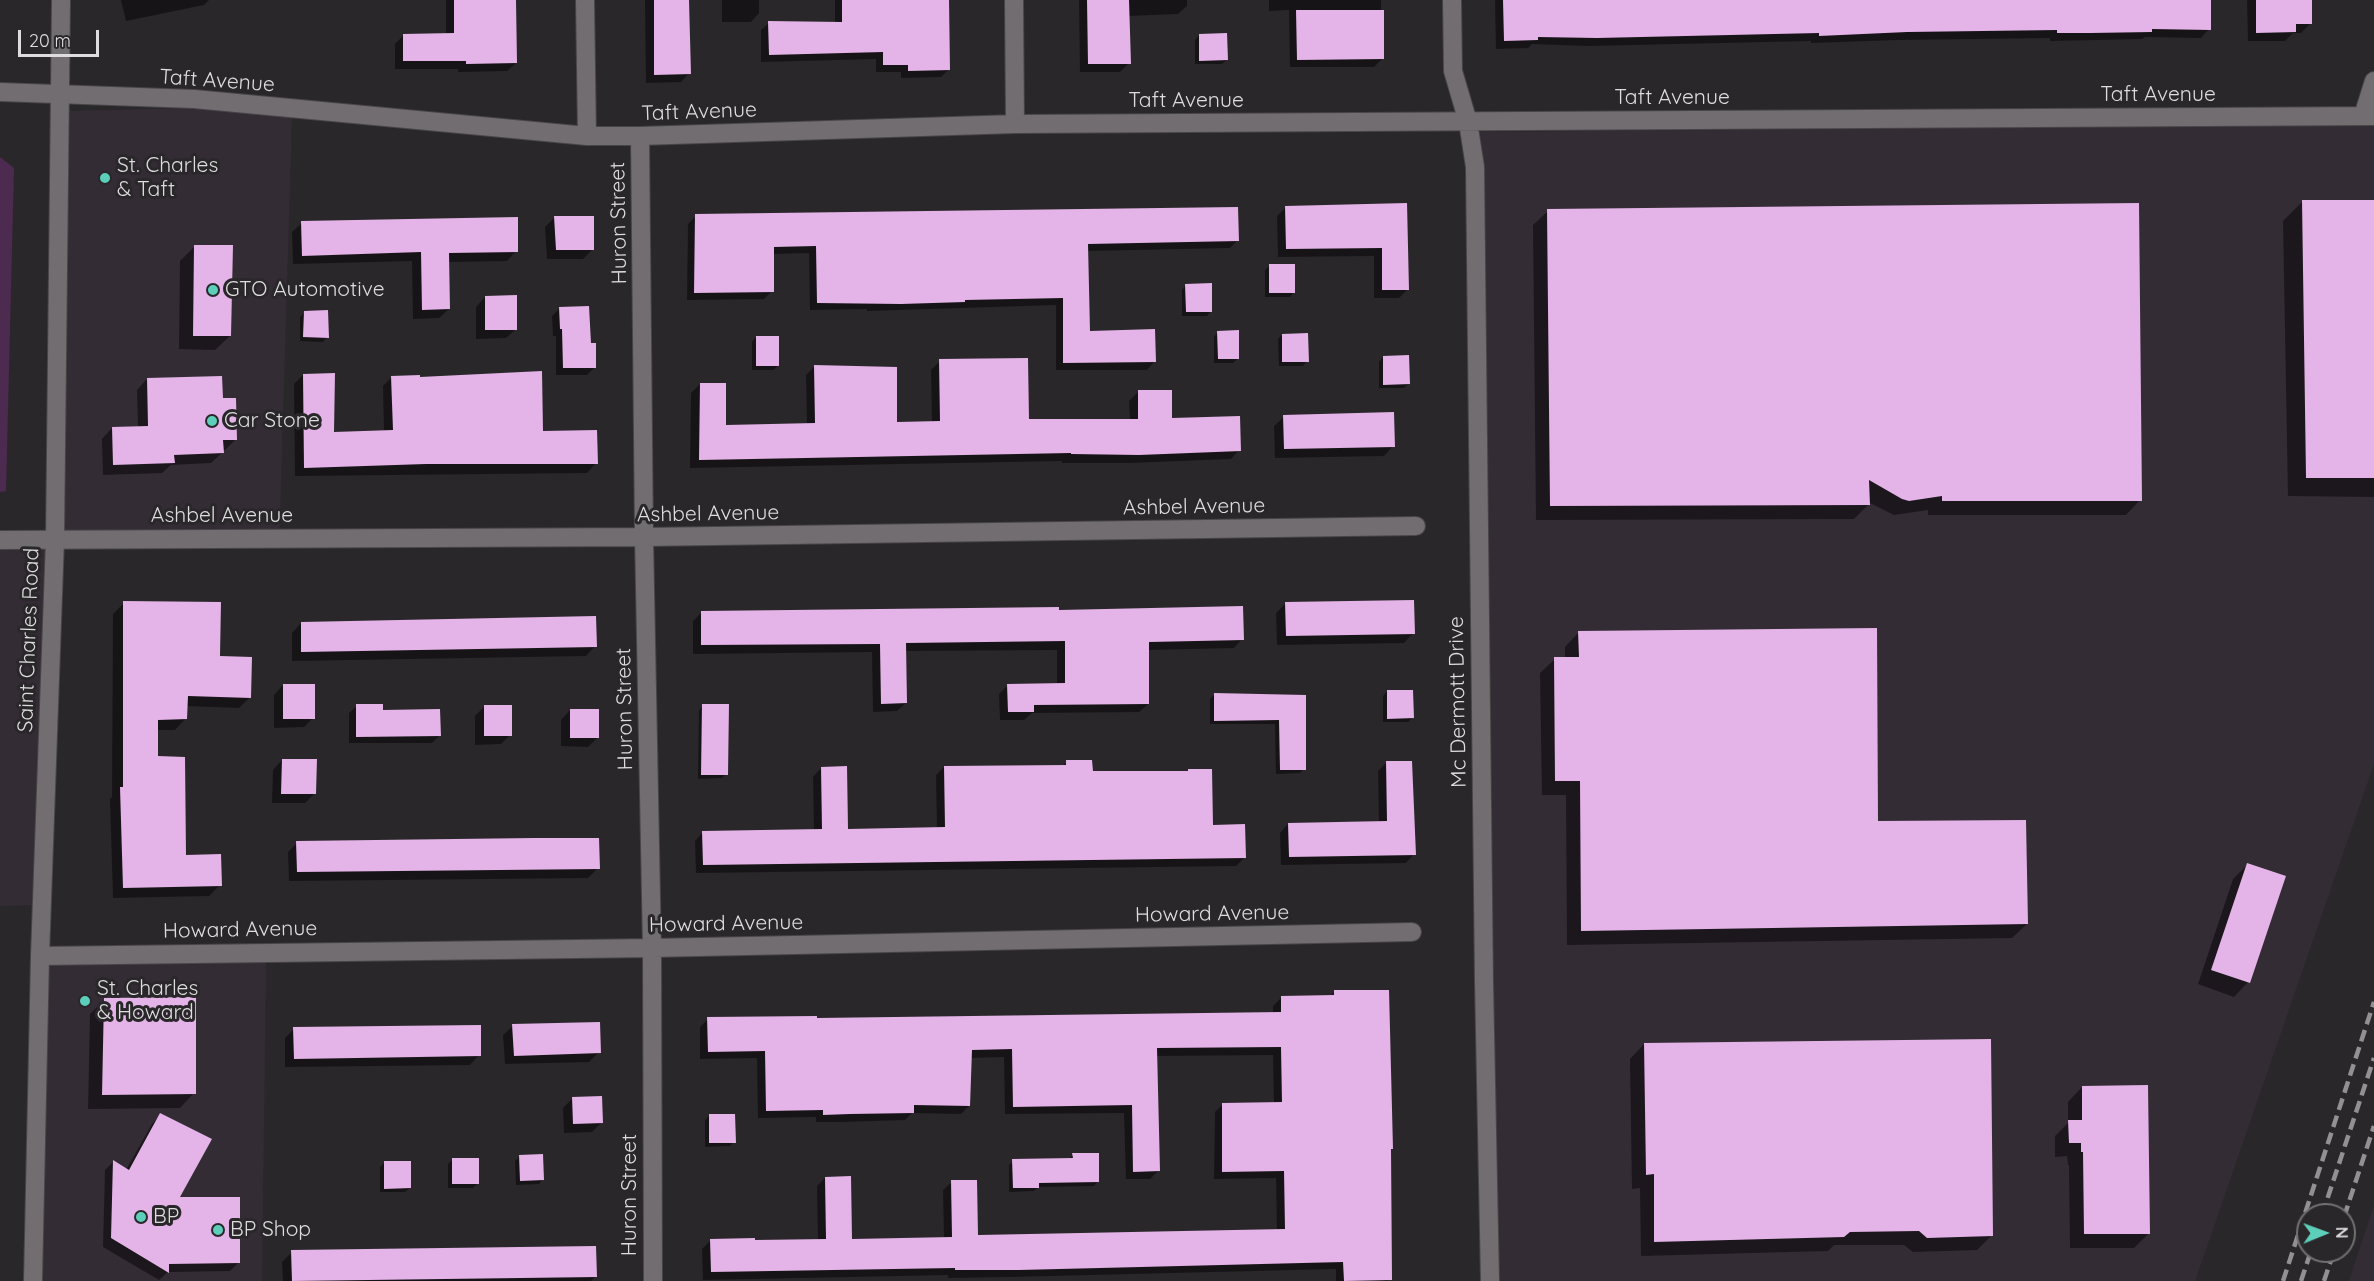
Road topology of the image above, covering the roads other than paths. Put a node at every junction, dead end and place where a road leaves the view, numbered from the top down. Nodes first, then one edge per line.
1 (61, 0) edge
2 (585, 0) edge
3 (1014, 0) edge
4 (1452, 0) edge
5 (2374, 81) edge
6 (0, 92) edge
7 (61, 95) junction
8 (2368, 116) edge
9 (1468, 122) junction
10 (1015, 124) junction
11 (587, 136) junction
12 (640, 136) junction
13 (1416, 526) dead end
14 (644, 537) junction
15 (55, 538) junction
16 (0, 540) edge
17 (1412, 932) dead end
18 (652, 948) junction
19 (40, 956) junction
20 (33, 1281) edge
21 (653, 1281) edge
22 (1490, 1281) edge

1 - 7 street, Saint Charles Road
2 - 11 street
3 - 10 street
4 - 9 street, Mc Dermott Drive
5 - 8 street
6 - 7 street, Taft Avenue
7 - 11 street, Taft Avenue
7 - 15 street, Saint Charles Road
8 - 9 street, Taft Avenue
9 - 10 street, Taft Avenue
9 - 22 street, Mc Dermott Drive
10 - 12 street, Taft Avenue
11 - 12 street, Taft Avenue
12 - 14 street, Huron Street
13 - 14 street, Ashbel Avenue
14 - 15 street, Ashbel Avenue
14 - 18 street, Huron Street
15 - 16 street, Ashbel Avenue
15 - 19 street, Saint Charles Road
17 - 18 street, Howard Avenue
18 - 19 street, Howard Avenue
18 - 21 street, Huron Street
19 - 20 street, Saint Charles Road

